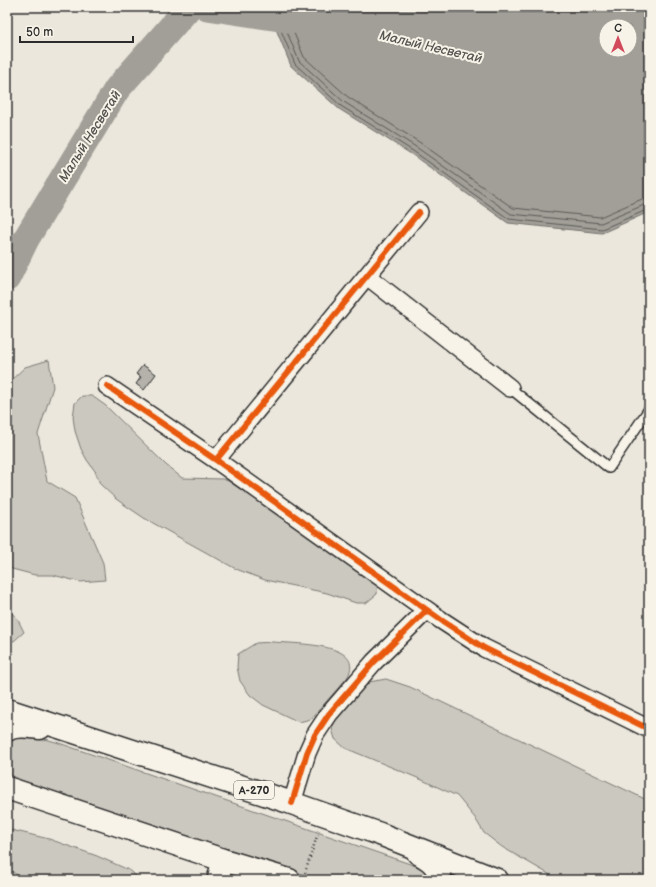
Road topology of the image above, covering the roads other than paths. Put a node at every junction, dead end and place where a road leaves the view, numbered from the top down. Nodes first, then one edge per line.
1 (420, 212) dead end
2 (367, 276) junction
3 (107, 386) dead end
4 (510, 388) joint
5 (649, 409) edge
6 (216, 460) junction
7 (427, 610) junction
8 (7, 710) edge
9 (649, 729) edge
10 (7, 730) edge
11 (119, 747) junction
12 (7, 788) edge
13 (292, 803) junction
14 (380, 834) junction
15 (220, 870) edge
16 (289, 880) edge
17 (440, 880) edge
18 (497, 880) edge

1 - 2 street
2 - 4 street
2 - 6 street
3 - 6 street
4 - 5 lane
6 - 7 street
7 - 9 street
7 - 13 street
8 - 11 highway, А-270
10 - 11 highway
11 - 13 highway, А-270
12 - 15 highway
13 - 14 highway, А-270
14 - 17 highway
14 - 18 highway, А-270
15 - 16 highway

